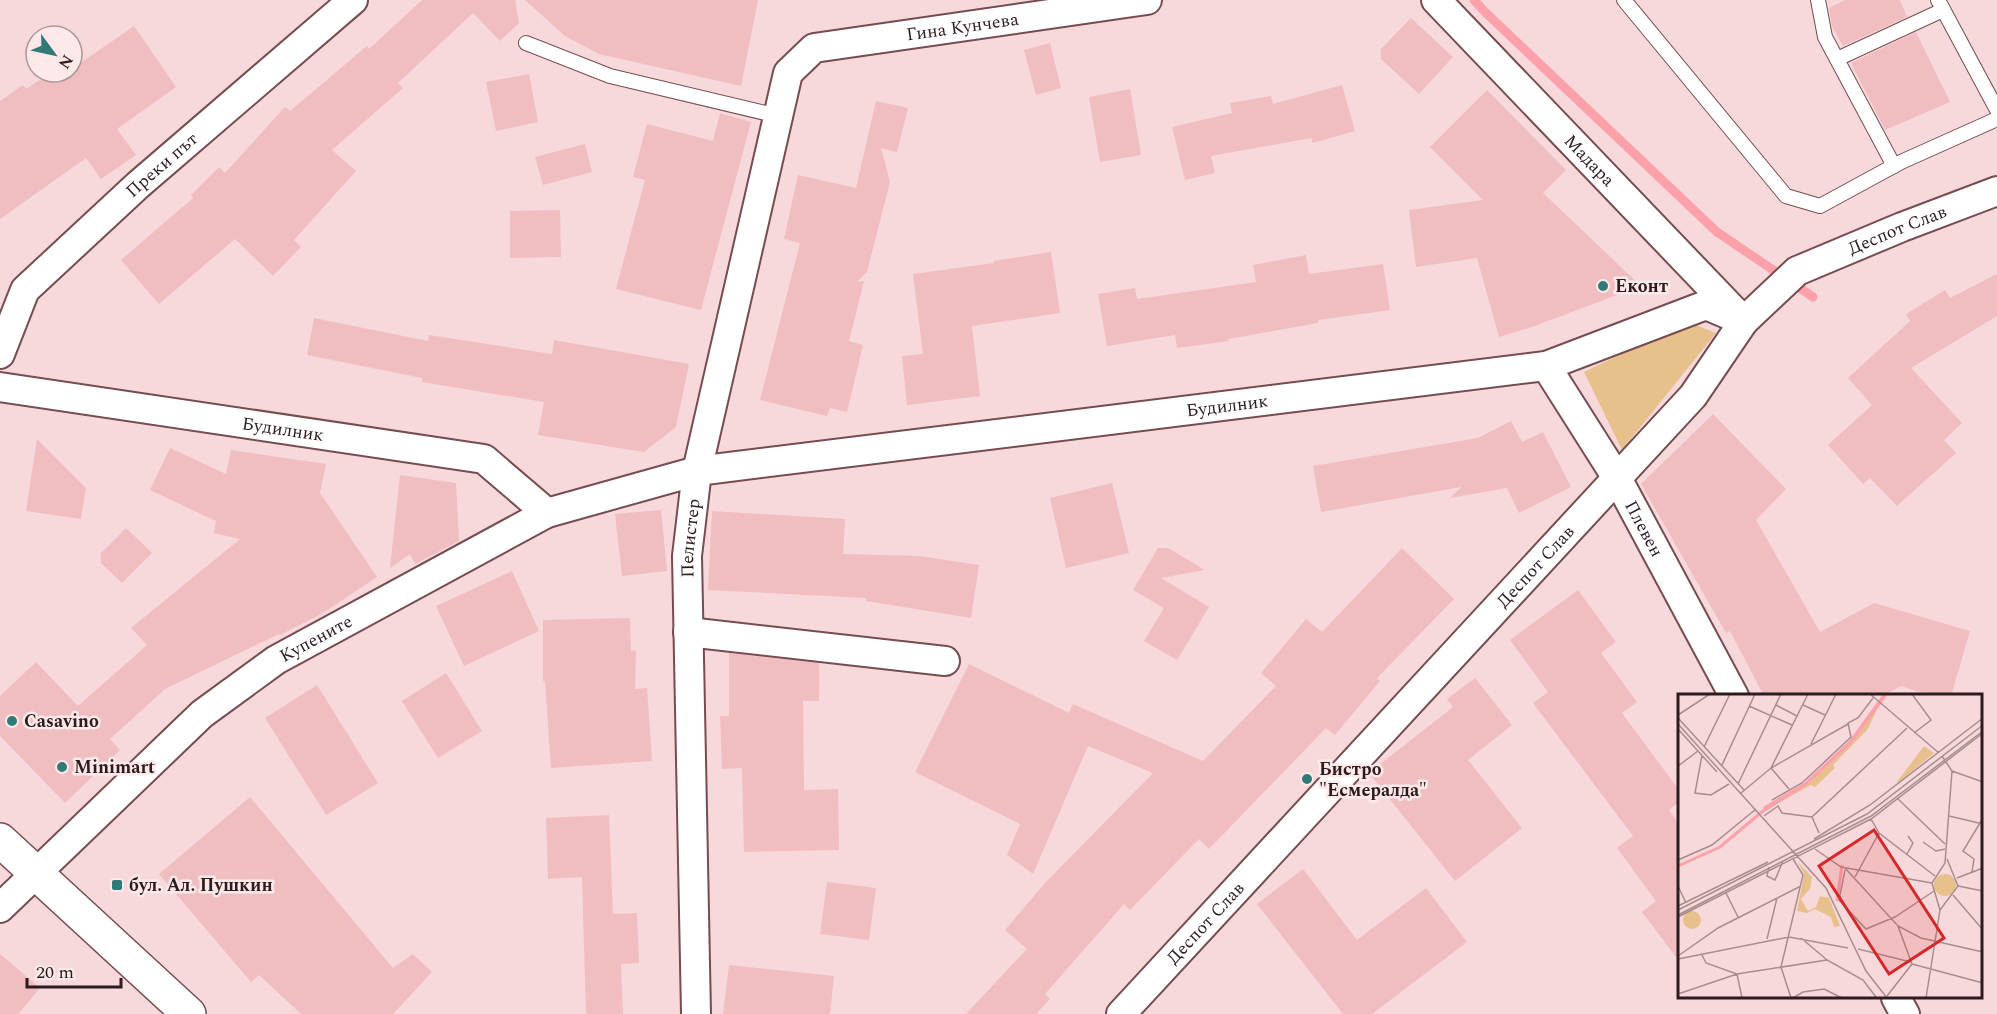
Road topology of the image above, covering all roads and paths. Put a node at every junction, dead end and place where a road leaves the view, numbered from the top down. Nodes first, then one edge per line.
1 (353, 0) edge
2 (1148, 0) edge
3 (1436, 0) edge
4 (1624, 0) edge
5 (1818, 0) edge
6 (1941, 5) edge
7 (526, 43) dead end
8 (1837, 59) junction
9 (788, 73) joint
10 (1997, 110) edge
11 (778, 116) junction
12 (1997, 119) edge
13 (1894, 165) junction
14 (1997, 191) edge
15 (1744, 321) junction
16 (0, 354) edge
17 (1546, 366) junction
18 (0, 387) edge
19 (697, 471) junction
20 (1617, 478) junction
21 (547, 513) junction
22 (688, 632) junction
23 (945, 661) dead end
24 (1733, 694) edge
25 (0, 840) edge
26 (36, 873) junction
27 (0, 908) edge
28 (1897, 999) edge
29 (189, 1014) edge
30 (696, 1014) edge
31 (1121, 1014) edge
32 (1905, 1014) edge

1 - 16 street, Преки път
2 - 9 street, Гина Кунчева
3 - 15 street, Мадара
4 - 13 lane
5 - 8 lane
6 - 8 lane
6 - 10 lane
7 - 11 lane
8 - 13 lane
9 - 11 street, Пелистер
11 - 19 street, Пелистер
12 - 13 lane
14 - 15 street, Деспот Слав
15 - 17 street, Будилник
15 - 20 street, Деспот Слав
17 - 19 street, Будилник
17 - 20 street, Плевен
18 - 21 street, Будилник
19 - 21 street, Купените
19 - 22 street, Пелистер
20 - 24 street, Плевен
20 - 31 street, Деспот Слав
21 - 26 street, Купените
22 - 23 street
22 - 30 street, Пелистер
25 - 26 main road
26 - 27 street, Купените
26 - 29 main road
28 - 32 street

